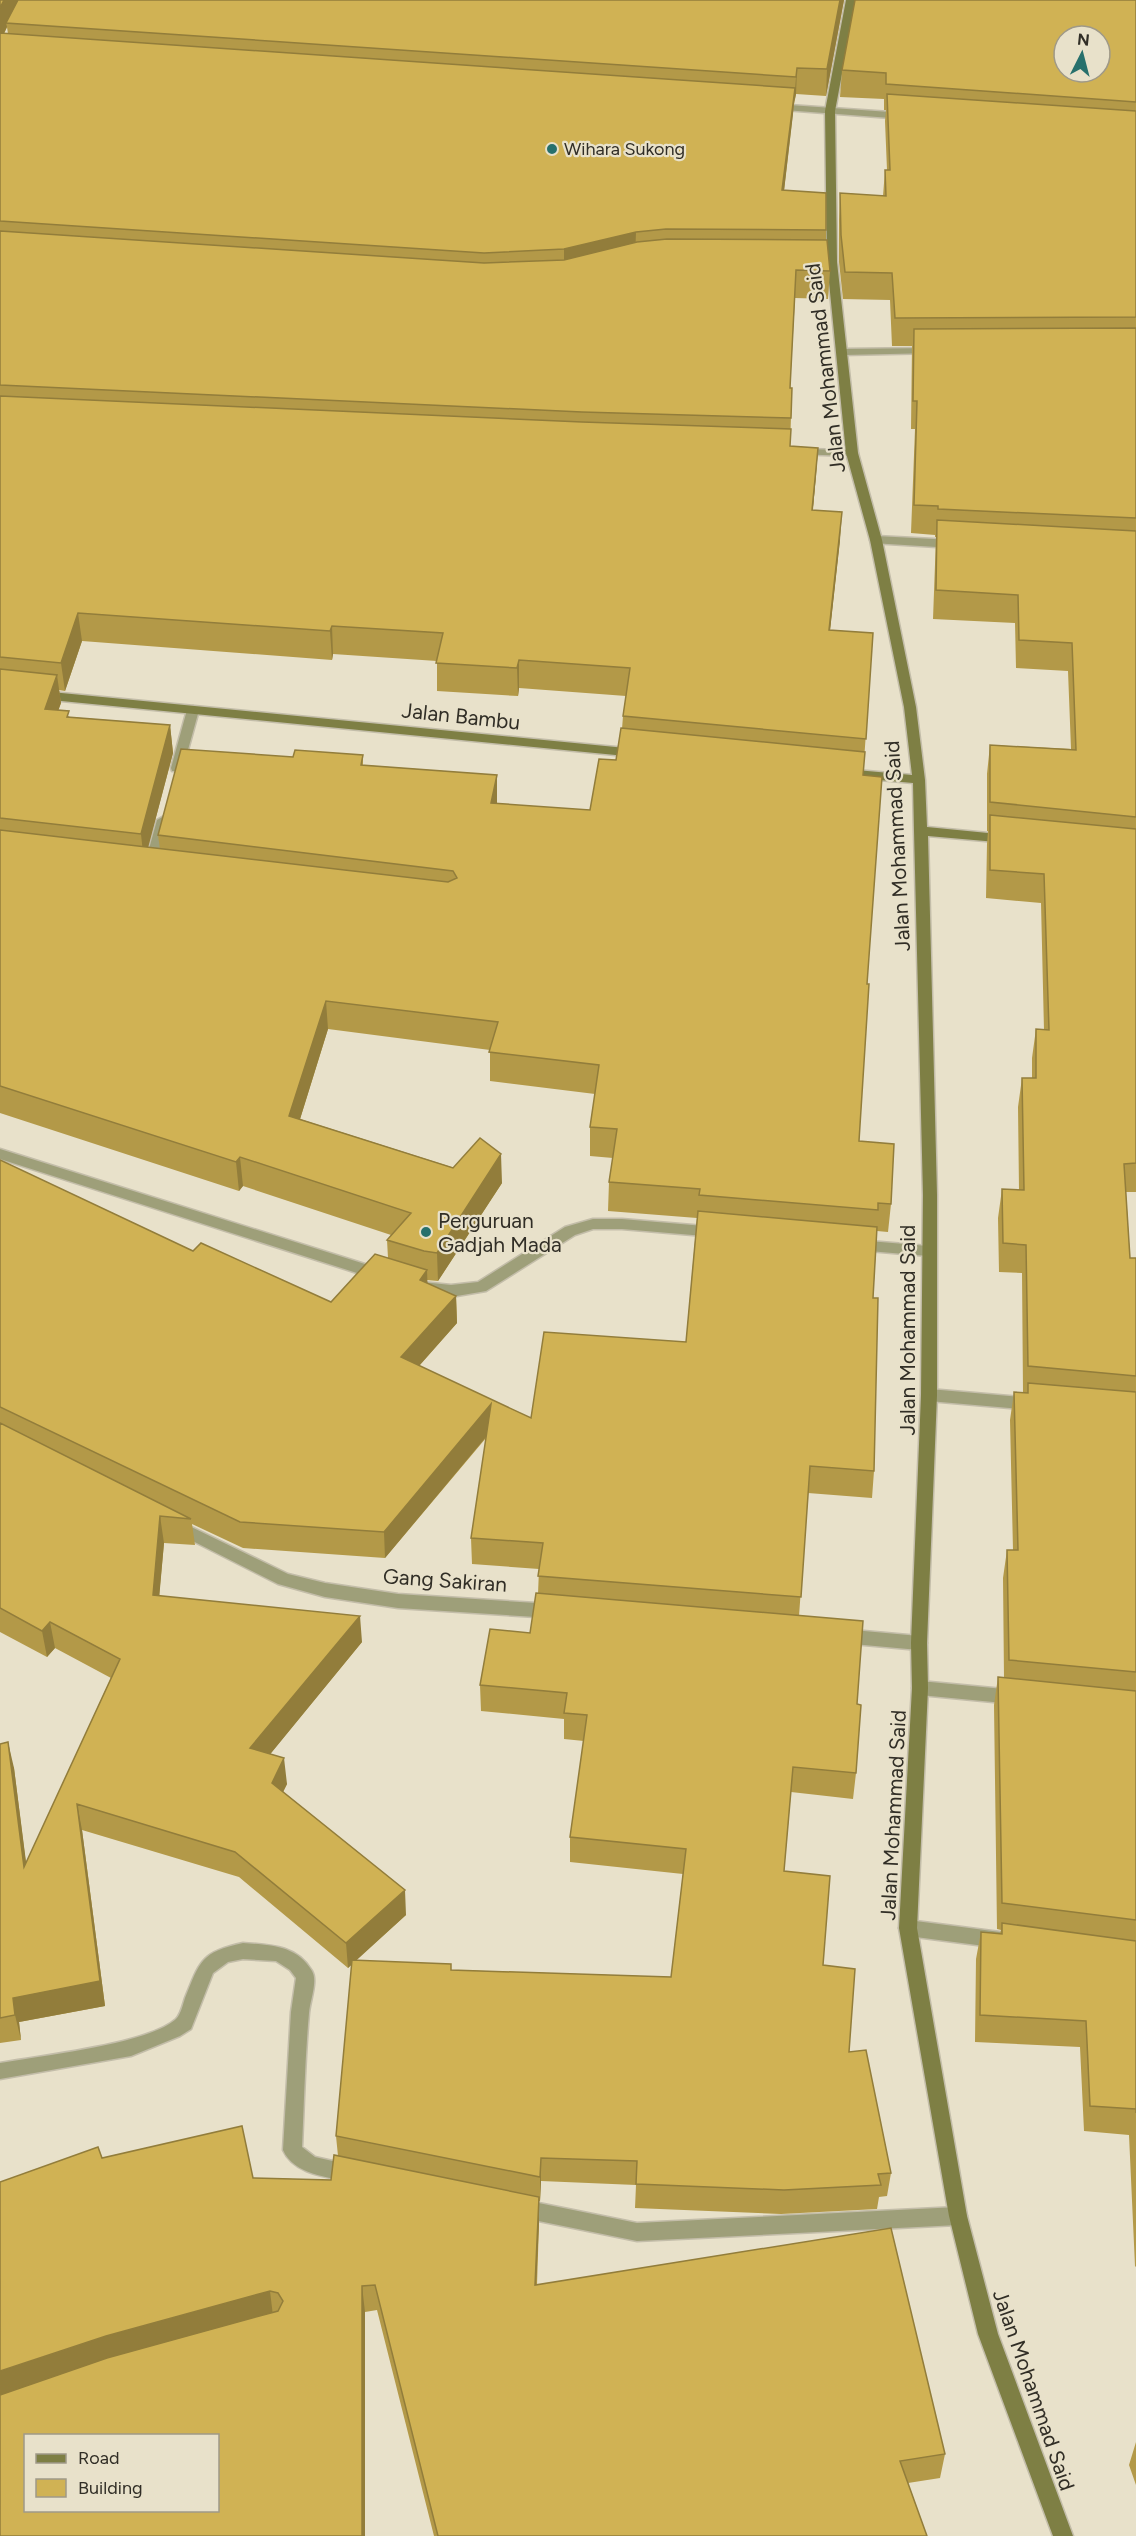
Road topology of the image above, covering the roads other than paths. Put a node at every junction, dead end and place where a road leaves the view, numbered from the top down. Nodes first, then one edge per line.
1 (850, 0) edge
2 (759, 106) edge
3 (830, 111) junction
4 (912, 117) edge
5 (947, 351) edge
6 (843, 352) junction
7 (782, 451) edge
8 (852, 453) junction
9 (876, 540) junction
10 (971, 545) edge
11 (0, 691) edge
12 (193, 710) junction
13 (645, 754) edge
14 (835, 772) edge
15 (175, 778) edge
16 (919, 780) junction
17 (169, 801) edge
18 (921, 831) junction
19 (1017, 840) edge
20 (151, 870) edge
21 (0, 1154) edge
22 (728, 1233) edge
23 (846, 1244) edge
24 (928, 1251) junction
25 (930, 1395) junction
26 (1044, 1405) edge
27 (158, 1516) edge
28 (573, 1613) edge
29 (824, 1635) edge
30 (920, 1643) junction
31 (920, 1688) junction
32 (1034, 1700) edge
33 (908, 1928) junction
34 (1022, 1943) edge
35 (0, 2071) edge
36 (371, 2177) edge
37 (498, 2203) edge
38 (957, 2216) junction
39 (1063, 2536) edge

1 - 3 street, Jalan Mohammad Said
2 - 3 street
3 - 4 street
3 - 6 street, Jalan Mohammad Said
5 - 6 street
6 - 8 street, Jalan Mohammad Said
7 - 8 street
8 - 9 street, Jalan Mohammad Said
9 - 10 street
9 - 16 street, Jalan Mohammad Said
11 - 12 street, Jalan Bambu
12 - 13 street, Jalan Bambu
12 - 15 street
14 - 16 street
16 - 18 street, Jalan Mohammad Said
17 - 20 street
18 - 19 street
18 - 24 street, Jalan Mohammad Said
21 - 22 street
23 - 24 street
24 - 25 street, Jalan Mohammad Said
25 - 26 street
25 - 30 street, Jalan Mohammad Said
27 - 28 street, Gang Sakiran
29 - 30 street
30 - 31 street, Jalan Mohammad Said
31 - 32 street
31 - 33 street, Jalan Mohammad Said
33 - 34 street
33 - 38 street, Jalan Mohammad Said
35 - 36 street
37 - 38 street
38 - 39 street, Jalan Mohammad Said

